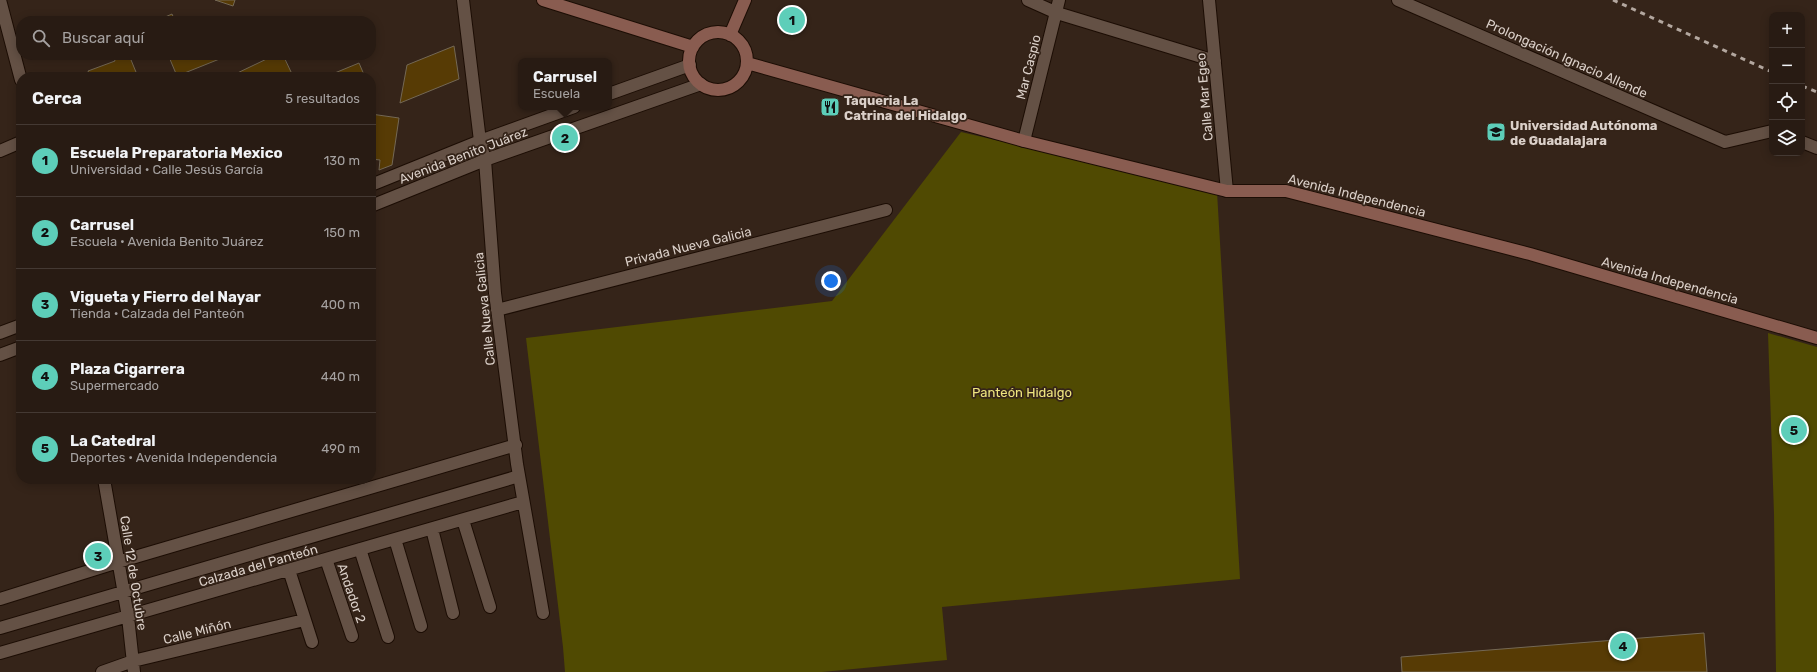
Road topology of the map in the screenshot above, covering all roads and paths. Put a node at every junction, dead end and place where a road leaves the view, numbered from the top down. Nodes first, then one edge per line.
1 (0, 0) edge
2 (463, 0) edge
3 (543, 0) edge
4 (745, 0) edge
5 (1028, 0) edge
6 (1059, 0) edge
7 (1209, 0) edge
8 (1398, 0) edge
9 (1057, 13) junction
10 (730, 35) junction
11 (693, 47) junction
12 (1215, 61) junction
13 (747, 63) junction
14 (690, 65) junction
15 (19, 72) edge
16 (701, 84) junction
17 (612, 93) edge
18 (566, 110) edge
19 (1769, 132) edge
20 (480, 141) junction
21 (1024, 141) junction
22 (1805, 143) edge
23 (16, 144) edge
24 (1817, 148) edge
25 (0, 151) edge
26 (485, 160) junction
27 (376, 183) edge
28 (1227, 190) junction
29 (376, 204) edge
30 (886, 210) dead end
31 (497, 310) junction
32 (16, 327) edge
33 (0, 333) edge
34 (1817, 338) edge
35 (16, 349) edge
36 (0, 355) edge
37 (516, 445) junction
38 (519, 476) junction
39 (105, 484) edge
40 (523, 502) junction
41 (463, 520) junction
42 (432, 529) junction
43 (395, 540) junction
44 (360, 549) junction
45 (326, 559) junction
46 (118, 562) junction
47 (289, 570) junction
48 (123, 590) junction
49 (0, 598) edge
50 (490, 607) dead end
51 (453, 613) dead end
52 (543, 613) dead end
53 (128, 617) junction
54 (300, 621) dead end
55 (422, 626) dead end
56 (0, 628) edge
57 (352, 636) dead end
58 (388, 637) dead end
59 (312, 642) dead end
60 (0, 653) edge
61 (133, 667) edge
62 (102, 672) edge

1 - 15 street
2 - 20 street, Calle Nueva Galicia
3 - 11 main road
4 - 10 main road
5 - 9 street
6 - 9 street, Mar Caspio
7 - 12 street, Calle Mar Egeo
8 - 19 street, Prolongación Ignacio Allende
9 - 12 street
9 - 21 street, Mar Caspio
10 - 11 main road
10 - 13 main road
11 - 14 main road
12 - 28 street, Calle Mar Egeo
13 - 16 main road
13 - 21 main road, Avenida Independencia
14 - 16 main road
14 - 17 street
16 - 26 street, Avenida Benito Juárez
18 - 20 street, Avenida Benito Juárez
20 - 26 street, Calle Nueva Galicia
20 - 27 street, Avenida Benito Juárez
21 - 28 main road, Avenida Independencia
22 - 24 street
23 - 25 street
26 - 29 street, Avenida Benito Juárez
26 - 31 street, Calle Nueva Galicia
28 - 34 main road, Avenida Independencia
30 - 31 street, Privada Nueva Galicia
31 - 37 street, Calle Nueva Galicia
32 - 33 street
35 - 36 street
37 - 38 street, Calle Nueva Galicia
37 - 46 street
38 - 40 street, Calle Nueva Galicia
38 - 48 street, Calzada del Panteón
39 - 46 street, Calle 12 de Octubre
40 - 41 street, Calzada del Panteón
40 - 52 street, Calle Nueva Galicia
41 - 42 street, Calzada del Panteón
41 - 50 street
42 - 43 street, Calzada del Panteón
42 - 51 street
43 - 44 street, Calzada del Panteón
43 - 55 street
44 - 45 street, Calzada del Panteón
44 - 58 street
45 - 47 street, Calzada del Panteón
45 - 57 street, Andador 2
46 - 48 street, Calle 12 de Octubre
46 - 49 street
47 - 53 street, Calzada del Panteón
47 - 59 street
48 - 53 street, Calle 12 de Octubre
48 - 56 street, Calzada del Panteón
53 - 60 street, Calzada del Panteón
53 - 61 street, Calle 12 de Octubre
54 - 61 street, Calle Miñón
61 - 62 street, Calle Miñón

